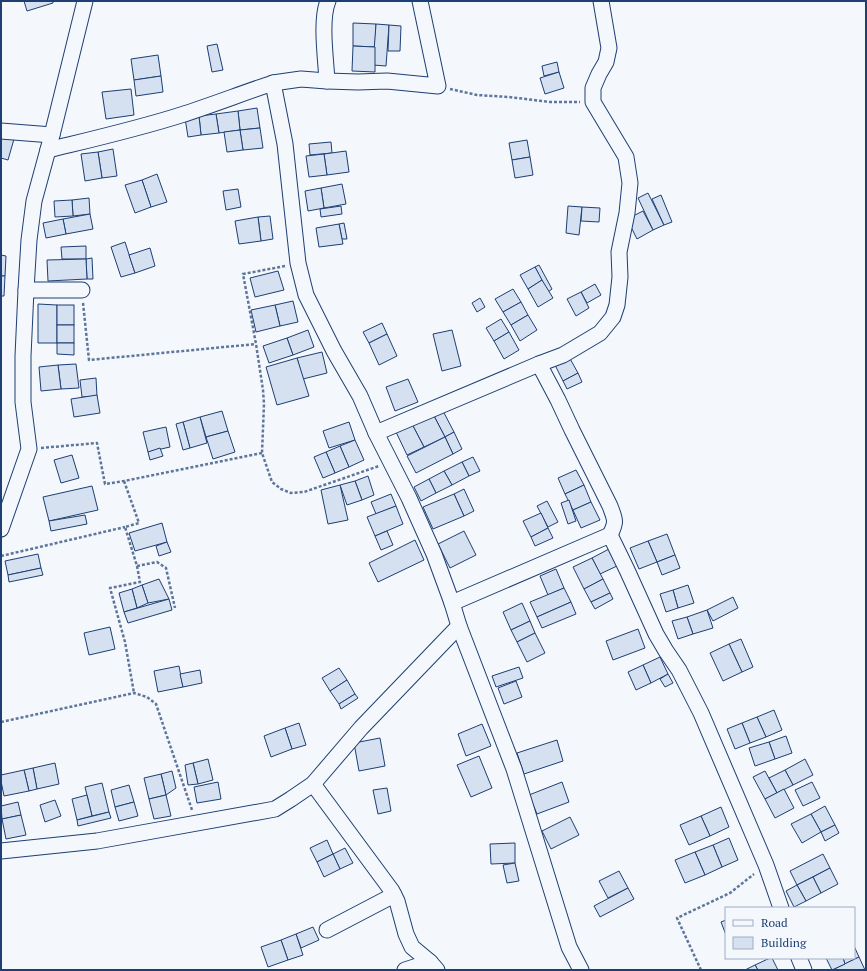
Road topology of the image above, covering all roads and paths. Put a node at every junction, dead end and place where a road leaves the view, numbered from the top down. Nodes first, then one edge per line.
1 (85, 1) edge
2 (328, 1) edge
3 (420, 1) edge
4 (601, 1) edge
5 (327, 82) junction
6 (273, 83) junction
7 (438, 86) junction
8 (593, 102) junction
9 (1, 131) edge
10 (52, 135) junction
11 (48, 150) junction
12 (298, 263) junction
13 (26, 290) junction
14 (82, 290) joint
15 (256, 344) junction
16 (539, 364) junction
17 (376, 433) junction
18 (28, 449) junction
19 (262, 453) junction
20 (391, 462) junction
21 (124, 481) junction
22 (125, 526) junction
23 (1, 529) edge
24 (610, 535) junction
25 (1, 556) edge
26 (137, 566) junction
27 (452, 603) junction
28 (175, 608) dead end
29 (459, 626) junction
30 (134, 693) junction
31 (1, 722) edge
32 (313, 784) junction
33 (197, 823) junction
34 (1, 850) edge
35 (766, 865) junction
36 (394, 896) junction
37 (781, 907) edge
38 (327, 930) dead end
39 (800, 959) edge
40 (434, 966) edge
41 (405, 970) edge
42 (581, 970) edge
43 (701, 970) edge
44 (804, 970) edge

1 - 10 street
2 - 5 street
3 - 7 street
4 - 8 street
5 - 6 street
5 - 7 street
6 - 11 street
6 - 12 street
7 - 8 path
8 - 16 street
9 - 10 street
10 - 11 street
11 - 13 street
12 - 15 path
12 - 17 street
13 - 14 street
13 - 18 street
14 - 15 path
15 - 19 path
16 - 17 street
16 - 24 street
17 - 20 street
18 - 21 path
18 - 23 street
19 - 20 path
19 - 21 path
20 - 27 street
21 - 22 path
22 - 25 path
22 - 26 path
24 - 27 street
24 - 35 street
26 - 28 path
26 - 30 path
27 - 29 street
29 - 32 street
29 - 42 street
30 - 31 path
30 - 33 path
32 - 33 street
32 - 36 street
33 - 34 street
35 - 37 street
35 - 43 path
36 - 38 street
36 - 40 street
39 - 44 street
40 - 41 street

